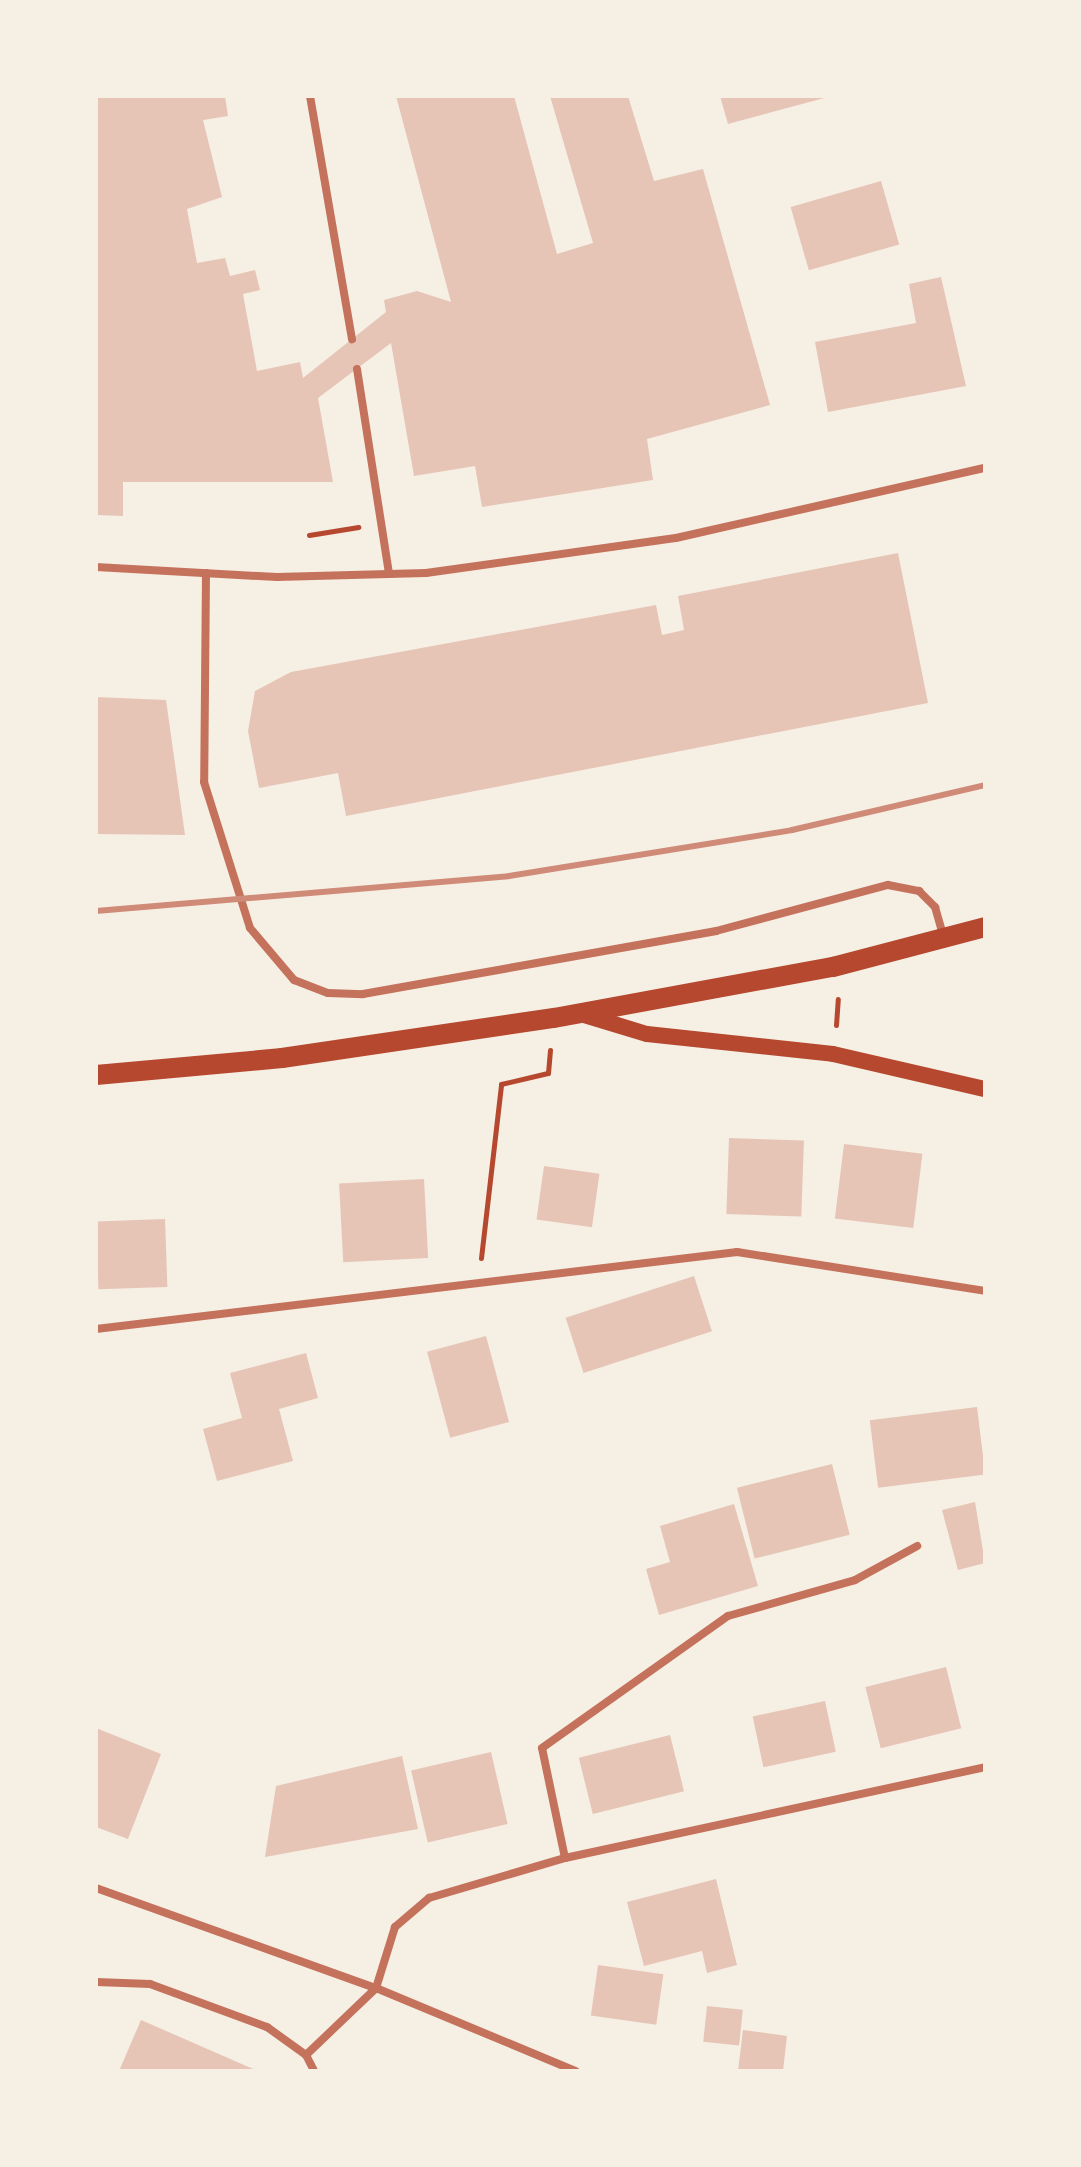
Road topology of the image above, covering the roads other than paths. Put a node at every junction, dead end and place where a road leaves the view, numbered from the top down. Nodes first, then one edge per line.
1 (310, 96) edge
2 (352, 339) dead end
3 (357, 369) dead end
4 (985, 468) edge
5 (96, 567) edge
6 (206, 573) junction
7 (389, 574) junction
8 (985, 927) edge
9 (944, 940) junction
10 (580, 1014) junction
11 (96, 1075) edge
12 (985, 1089) edge
13 (985, 1291) edge
14 (96, 1329) edge
15 (917, 1546) dead end
16 (985, 1767) edge
17 (565, 1858) junction
18 (96, 1888) edge
19 (96, 1982) edge
20 (376, 1988) junction
21 (306, 2055) junction
22 (314, 2071) edge
23 (575, 2071) edge

1 - 2 street
3 - 7 street
4 - 7 street
5 - 6 street
6 - 7 street
6 - 9 street
8 - 9 main road
9 - 10 main road
10 - 11 main road
10 - 12 main road
13 - 14 street
15 - 17 street
16 - 17 street
17 - 20 street
18 - 20 street
19 - 21 street
20 - 21 street
20 - 23 street
21 - 22 street

